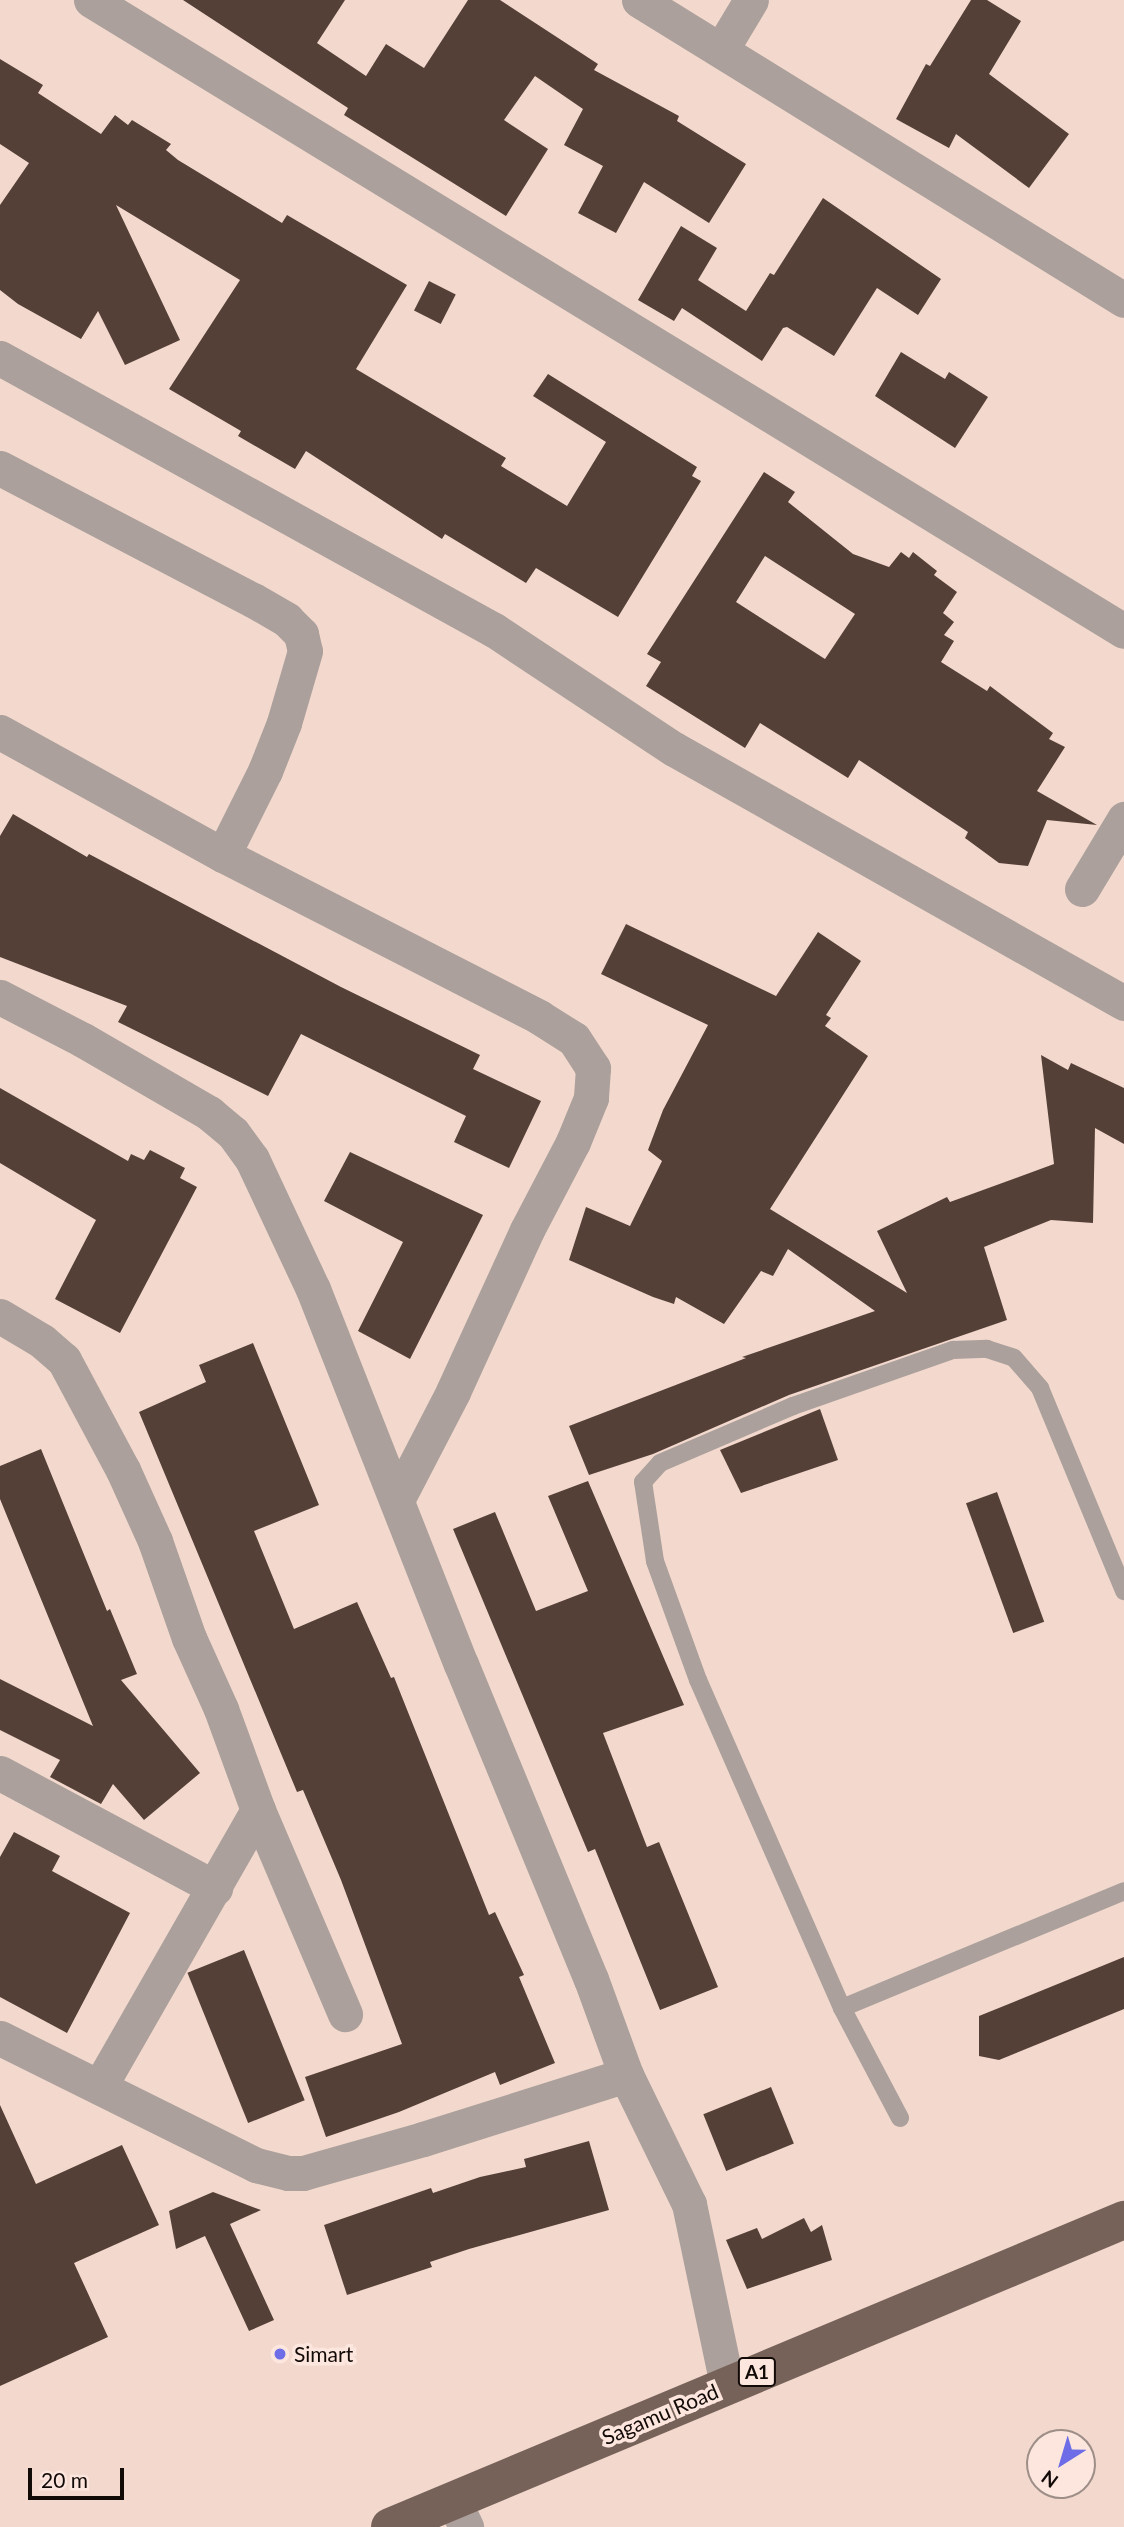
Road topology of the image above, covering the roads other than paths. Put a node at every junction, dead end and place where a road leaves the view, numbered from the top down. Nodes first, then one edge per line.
1 (91, 0) edge
2 (639, 0) edge
3 (751, 0) edge
4 (720, 50) junction
5 (1124, 300) edge
6 (0, 358) edge
7 (0, 468) edge
8 (1124, 631) edge
9 (1, 735) edge
10 (1124, 819) edge
11 (223, 855) junction
12 (1082, 889) dead end
13 (0, 997) edge
14 (1124, 1003) edge
15 (0, 1316) edge
16 (397, 1500) junction
17 (1124, 1591) edge
18 (0, 1773) edge
19 (258, 1810) junction
20 (215, 1888) junction
21 (1124, 1891) edge
22 (842, 2008) junction
23 (345, 2014) dead end
24 (0, 2038) edge
25 (626, 2075) junction
26 (100, 2086) junction
27 (900, 2118) dead end
28 (1124, 2220) edge
29 (727, 2385) junction
30 (460, 2514) edge
31 (390, 2527) edge

1 - 8 street
2 - 4 street
3 - 4 street
4 - 5 street
6 - 14 street
7 - 11 street
9 - 11 street
10 - 12 street
11 - 16 street
13 - 16 street
15 - 19 street
16 - 25 street
17 - 22 lane
18 - 20 street
19 - 20 street
19 - 23 street
20 - 26 street
21 - 22 lane
22 - 27 lane
24 - 26 street
25 - 26 street
25 - 29 street
28 - 29 highway, Sagamu Road / A1
29 - 30 highway, Sagamu Road / A1
30 - 31 highway, Sagamu Road / A1

